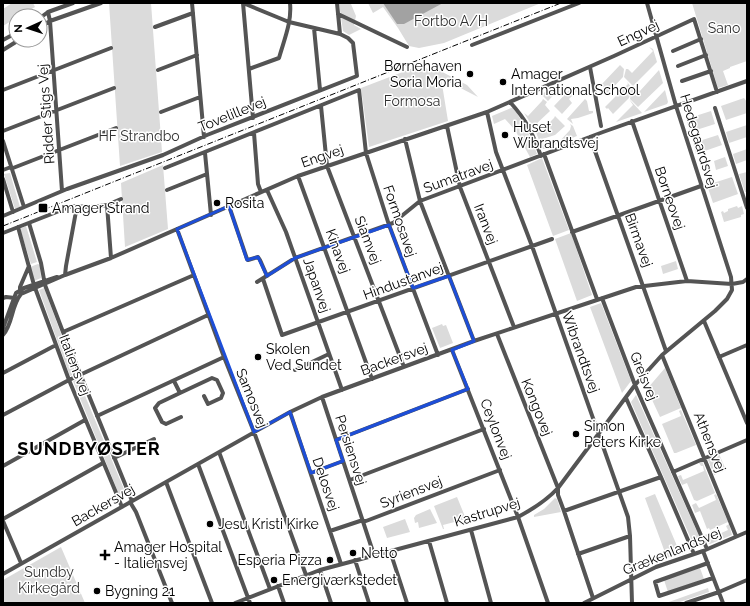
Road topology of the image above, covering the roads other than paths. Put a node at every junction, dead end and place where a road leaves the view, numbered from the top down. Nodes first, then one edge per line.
1 (73, 3) edge
2 (101, 3) edge
3 (192, 3) edge
4 (243, 3) edge
5 (290, 3) edge
6 (337, 3) edge
7 (578, 3) edge
8 (647, 3) edge
9 (48, 12) joint
10 (193, 13) junction
11 (338, 14) junction
12 (50, 21) junction
13 (289, 22) junction
14 (155, 27) dead end
15 (314, 28) junction
16 (340, 34) junction
17 (656, 37) junction
18 (701, 39) junction
19 (472, 45) dead end
20 (407, 47) dead end
21 (111, 48) dead end
22 (673, 51) dead end
23 (197, 55) junction
24 (706, 55) junction
25 (678, 66) dead end
26 (590, 67) junction
27 (248, 69) junction
28 (54, 70) junction
29 (158, 70) dead end
30 (711, 71) junction
31 (682, 81) dead end
32 (747, 81) edge
33 (114, 88) dead end
34 (3, 90) edge
35 (320, 90) junction
36 (717, 92) junction
37 (200, 97) junction
38 (510, 102) junction
39 (321, 106) junction
40 (676, 106) junction
41 (715, 108) dead end
42 (56, 110) junction
43 (161, 112) dead end
44 (487, 112) junction
45 (253, 118) junction
46 (632, 121) junction
47 (447, 126) junction
48 (601, 126) dead end
49 (116, 128) dead end
50 (3, 131) edge
51 (254, 133) junction
52 (204, 137) junction
53 (590, 137) junction
54 (405, 139) junction
55 (3, 141) edge
56 (59, 150) junction
57 (205, 153) junction
58 (366, 153) junction
59 (542, 155) junction
60 (327, 166) junction
61 (12, 168) junction
62 (165, 168) dead end
63 (3, 170) edge
64 (503, 171) junction
65 (207, 174) junction
66 (298, 176) junction
67 (3, 179) edge
68 (701, 186) junction
69 (460, 187) junction
70 (167, 190) dead end
71 (267, 190) junction
72 (62, 191) junction
73 (261, 192) junction
74 (121, 199) dead end
75 (420, 201) junction
76 (659, 201) junction
77 (107, 205) junction
78 (77, 206) junction
79 (229, 206) junction
80 (24, 207) junction
81 (747, 208) edge
82 (13, 212) junction
83 (211, 215) junction
84 (3, 216) edge
85 (618, 216) junction
86 (29, 223) junction
87 (389, 225) junction
88 (18, 227) junction
89 (177, 229) junction
90 (572, 232) junction
91 (3, 233) edge
92 (354, 237) junction
93 (552, 239) dead end
94 (532, 246) junction
95 (324, 248) junction
96 (112, 258) junction
97 (295, 258) junction
98 (488, 262) junction
99 (29, 266) junction
100 (65, 275) junction
101 (194, 275) junction
102 (449, 276) junction
103 (265, 278) junction
104 (747, 279) edge
105 (687, 281) junction
106 (257, 282) dead end
107 (45, 283) junction
108 (732, 284) junction
109 (643, 285) junction
110 (34, 287) junction
111 (413, 288) junction
112 (20, 292) junction
113 (3, 298) edge
114 (600, 298) junction
115 (16, 299) junction
116 (379, 301) junction
117 (349, 312) junction
118 (555, 314) junction
119 (208, 315) junction
120 (704, 320) junction
121 (318, 323) junction
122 (514, 327) junction
123 (3, 328) edge
124 (63, 332) junction
125 (496, 334) junction
126 (3, 335) edge
127 (474, 341) junction
128 (56, 345) junction
129 (747, 345) edge
130 (452, 350) junction
131 (666, 351) junction
132 (329, 354) junction
133 (438, 355) junction
134 (662, 355) junction
135 (224, 357) junction
136 (719, 357) junction
137 (404, 367) junction
138 (294, 370) dead end
139 (3, 372) edge
140 (80, 375) junction
141 (372, 379) junction
142 (69, 380) junction
143 (174, 381) junction
144 (636, 385) junction
145 (468, 389) junction
146 (342, 390) junction
147 (180, 393) junction
148 (204, 396) dead end
149 (322, 397) junction
150 (626, 398) junction
151 (290, 412) junction
152 (3, 414) edge
153 (97, 416) junction
154 (181, 417) dead end
155 (85, 420) junction
156 (747, 423) edge
157 (484, 429) junction
158 (254, 432) junction
159 (598, 434) junction
160 (154, 439) dead end
161 (336, 440) junction
162 (747, 440) edge
163 (219, 452) junction
164 (114, 458) junction
165 (705, 458) junction
166 (343, 461) junction
167 (103, 463) junction
168 (198, 464) junction
169 (3, 466) edge
170 (500, 470) junction
171 (673, 472) junction
172 (310, 473) junction
173 (661, 476) junction
174 (350, 480) junction
175 (166, 482) junction
176 (558, 488) junction
177 (618, 491) junction
178 (131, 502) junction
179 (122, 507) junction
180 (564, 511) junction
181 (518, 518) junction
182 (3, 520) edge
183 (363, 521) junction
184 (471, 530) junction
185 (330, 531) junction
186 (747, 532) edge
187 (630, 536) junction
188 (736, 536) junction
189 (429, 541) junction
190 (705, 550) junction
191 (390, 551) junction
192 (578, 554) junction
193 (694, 554) junction
194 (374, 555) junction
195 (355, 560) junction
196 (21, 563) junction
197 (708, 563) junction
198 (341, 564) junction
199 (320, 570) junction
200 (3, 574) edge
201 (306, 575) junction
202 (713, 578) junction
203 (631, 579) junction
204 (747, 580) edge
205 (278, 586) junction
206 (270, 589) junction
207 (719, 592) junction
208 (248, 597) junction
209 (593, 598) junction
210 (172, 603) edge
211 (212, 603) edge
212 (235, 603) edge
213 (250, 603) edge
214 (284, 603) edge
215 (331, 603) edge
216 (369, 603) edge
217 (407, 603) edge
218 (447, 603) edge
219 (491, 603) edge
220 (548, 603) edge
221 (584, 603) edge
222 (632, 603) edge
223 (686, 603) edge
224 (723, 603) edge

1 - 9 street
2 - 12 street
3 - 10 street
4 - 13 street
4 - 27 street
5 - 13 street
6 - 11 street
7 - 19 street
8 - 17 street, Hedegaardsvej
9 - 12 street, Ridder Stigs Vej
10 - 14 street
10 - 23 street
11 - 16 street
11 - 20 street
12 - 28 street, Ridder Stigs Vej
13 - 15 street
13 - 27 street
15 - 16 street
15 - 35 street
16 - 35 street, Tovelillevej
17 - 18 street, Engvej
17 - 26 street, Engvej
17 - 40 street, Hedegaardsvej
18 - 22 street
18 - 24 street
21 - 28 street
23 - 29 street
23 - 37 street
24 - 25 street
24 - 30 street
26 - 38 street, Engvej
26 - 48 street
27 - 45 street
28 - 34 street
28 - 42 street, Ridder Stigs Vej
30 - 31 street
30 - 36 street
32 - 36 street, Sumatravej
33 - 42 street
35 - 45 street, Tovelillevej
36 - 40 street, Sumatravej
37 - 43 street
37 - 52 street
38 - 44 street, Engvej
38 - 59 street, Greisvej
39 - 51 street
39 - 58 street, Formosavej
39 - 60 street, Siamvej
40 - 46 street, Sumatravej
40 - 68 street, Hedegaardsvej
41 - 81 street
42 - 50 street
42 - 56 street, Ridder Stigs Vej
44 - 47 street, Engvej
44 - 64 street, Wibrandtsvej
45 - 52 street, Tovelillevej
46 - 53 street, Sumatravej
46 - 76 street, Borneovej
47 - 54 street, Engvej
47 - 69 street, Iranvej
49 - 56 street
51 - 57 street
51 - 73 street
52 - 72 street, Tovelillevej
53 - 59 street, Sumatravej
53 - 85 street, Birmavej
54 - 58 street, Engvej
54 - 75 street
55 - 61 street
56 - 61 street
56 - 72 street, Ridder Stigs Vej
57 - 62 street
57 - 65 street
58 - 60 street, Engvej
58 - 87 street, Formosavej
59 - 64 street, Sumatravej
59 - 90 street, Greisvej
60 - 66 street, Engvej
60 - 92 street, Siamvej
61 - 63 street
61 - 80 street
64 - 69 street, Sumatravej
64 - 94 street, Wibrandtsvej
65 - 70 street
65 - 83 street
66 - 71 street, Engvej
66 - 95 street, Kinavej
67 - 82 street
68 - 76 street
68 - 108 street, Hedegaardsvej
69 - 75 street, Sumatravej
69 - 98 street, Iranvej
71 - 73 street, Engvej
71 - 97 street, Japanvej
72 - 80 street, Tovelillevej
73 - 79 street, Engvej
74 - 77 street
75 - 87 street, Sumatravej
75 - 102 street
76 - 85 street
76 - 105 street, Borneovej
77 - 78 street
77 - 96 street
78 - 86 street
78 - 100 street
79 - 83 street, Engvej
79 - 103 street
80 - 82 street, Tovelillevej
82 - 84 street, Tovelillevej
83 - 89 street, Engvej
85 - 90 street
85 - 109 street, Birmavej
86 - 88 street
86 - 107 street, Italiensvej
87 - 92 street, Sumatravej
87 - 111 street, Formosavej
88 - 91 street
88 - 99 street, Italiensvej
89 - 96 street, Engvej
89 - 101 street, Samosvej
90 - 114 street, Greisvej
92 - 95 street, Sumatravej
92 - 116 street, Siamvej
93 - 94 street, Hindustanvej
94 - 98 street, Hindustanvej
94 - 118 street, Wibrandtsvej
95 - 97 street, Sumatravej
95 - 117 street, Kinavej
96 - 100 street, Engvej
97 - 103 street, Sumatravej
97 - 121 street, Japanvej
98 - 102 street, Hindustanvej
98 - 122 street, Iranvej
99 - 110 street, Italiensvej
99 - 112 street
100 - 107 street, Engvej
101 - 119 street, Samosvej
101 - 124 street
102 - 111 street, Hindustanvej
102 - 127 street
103 - 106 street, Sumatravej
103 - 121 street, Hindustanvej
104 - 108 street
105 - 108 street, Backersvej
105 - 109 street, Backersvej
107 - 110 street, Engvej
107 - 124 street, Italiensvej
108 - 120 street, Kastrupvej
109 - 114 street, Backersvej
109 - 131 street, Birmavej
110 - 112 street, Engvej
110 - 128 street, Italiensvej
111 - 116 street, Hindustanvej
111 - 133 street, Formosavej
112 - 115 street
113 - 115 street
114 - 118 street, Backersvej
114 - 144 street, Greisvej
115 - 123 street
115 - 126 street
116 - 117 street, Hindustanvej
116 - 137 street, Siamvej
117 - 121 street, Hindustanvej
117 - 141 street, Kinavej
118 - 122 street, Backersvej
118 - 159 street, Wibrandtsvej
119 - 135 street, Samosvej
119 - 140 street
120 - 131 street, Kastrupvej
120 - 136 street
121 - 132 street, Japanvej
122 - 125 street, Backersvej
124 - 140 street, Italiensvej
125 - 127 street, Backersvej
125 - 176 street, Kongovej
127 - 130 street, Backersvej
128 - 139 street
128 - 142 street, Italiensvej
129 - 136 street
130 - 133 street, Backersvej
130 - 145 street, Ceylonvej
131 - 134 street, Kastrupvej
132 - 138 street
132 - 146 street, Japanvej
133 - 137 street, Backersvej
134 - 144 street, Kastrupvej
134 - 165 street, Athensvej
135 - 143 street
135 - 158 street, Samosvej
136 - 156 street
137 - 141 street, Backersvej
140 - 142 street
140 - 153 street, Italiensvej
141 - 146 street, Backersvej
142 - 152 street
142 - 155 street, Italiensvej
143 - 147 street
143 - 153 street
144 - 150 street, Kastrupvej
144 - 171 street, Greisvej
145 - 157 street, Ceylonvej
145 - 161 street
146 - 149 street, Backersvej
147 - 148 street
147 - 154 street
149 - 151 street, Backersvej
149 - 161 street, Persiensvej
150 - 159 street, Kastrupvej
150 - 173 street, Greisvej
151 - 158 street, Backersvej
151 - 172 street, Delosvej
153 - 164 street, Italiensvej
155 - 167 street, Italiensvej
155 - 169 street
157 - 170 street, Ceylonvej
157 - 174 street
158 - 163 street, Backersvej
158 - 201 street, Samosvej
159 - 176 street, Kastrupvej
159 - 177 street, Wibrandtsvej
160 - 164 street
161 - 166 street, Persiensvej
162 - 165 street
163 - 168 street, Backersvej
163 - 206 street
164 - 178 street, Italiensvej
165 - 171 street
165 - 188 street, Athensvej
166 - 172 street
166 - 174 street, Persiensvej
167 - 179 street, Italiensvej
167 - 182 street
168 - 175 street, Backersvej
168 - 208 street
170 - 181 street, Ceylonvej
170 - 183 street, Syriensvej
171 - 190 street, Greisvej
172 - 185 street, Delosvej
173 - 177 street
173 - 193 street, Greisvej
174 - 183 street, Persiensvej
175 - 178 street, Backersvej
175 - 211 street
176 - 180 street, Kongovej
176 - 181 street, Kastrupvej
177 - 180 street
177 - 187 street, Wibrandtsvej
178 - 179 street, Backersvej
178 - 210 street, Italiensvej
179 - 196 street, Backersvej
180 - 192 street, Kongovej
181 - 184 street, Kastrupvej
181 - 220 street, Ceylonvej
182 - 196 street
183 - 185 street, Syriensvej
183 - 194 street, Persiensvej
184 - 189 street, Kastrupvej
184 - 219 street
185 - 198 street, Delosvej
186 - 188 street, Grækenlandsvej
187 - 192 street
187 - 203 street, Wibrandtsvej
188 - 190 street, Grækenlandsvej
189 - 191 street, Kastrupvej
189 - 218 street
190 - 193 street, Grækenlandsvej
190 - 197 street, Greisvej
191 - 194 street, Kastrupvej
191 - 217 street
192 - 209 street, Kongovej
193 - 203 street, Grækenlandsvej
194 - 195 street, Kastrupvej
195 - 198 street, Kastrupvej
195 - 216 street
196 - 200 street, Backersvej
197 - 202 street, Greisvej
197 - 202 street
198 - 199 street, Kastrupvej
199 - 201 street, Kastrupvej
199 - 215 street
201 - 205 street, Kastrupvej
202 - 207 street, Greisvej
203 - 209 street, Grækenlandsvej
203 - 222 street, Wibrandtsvej
204 - 207 street
205 - 206 street, Kastrupvej
205 - 214 street
206 - 208 street, Kastrupvej
207 - 223 street
207 - 224 street, Greisvej
208 - 212 street, Kastrupvej
208 - 213 street
209 - 221 street, Grækenlandsvej

